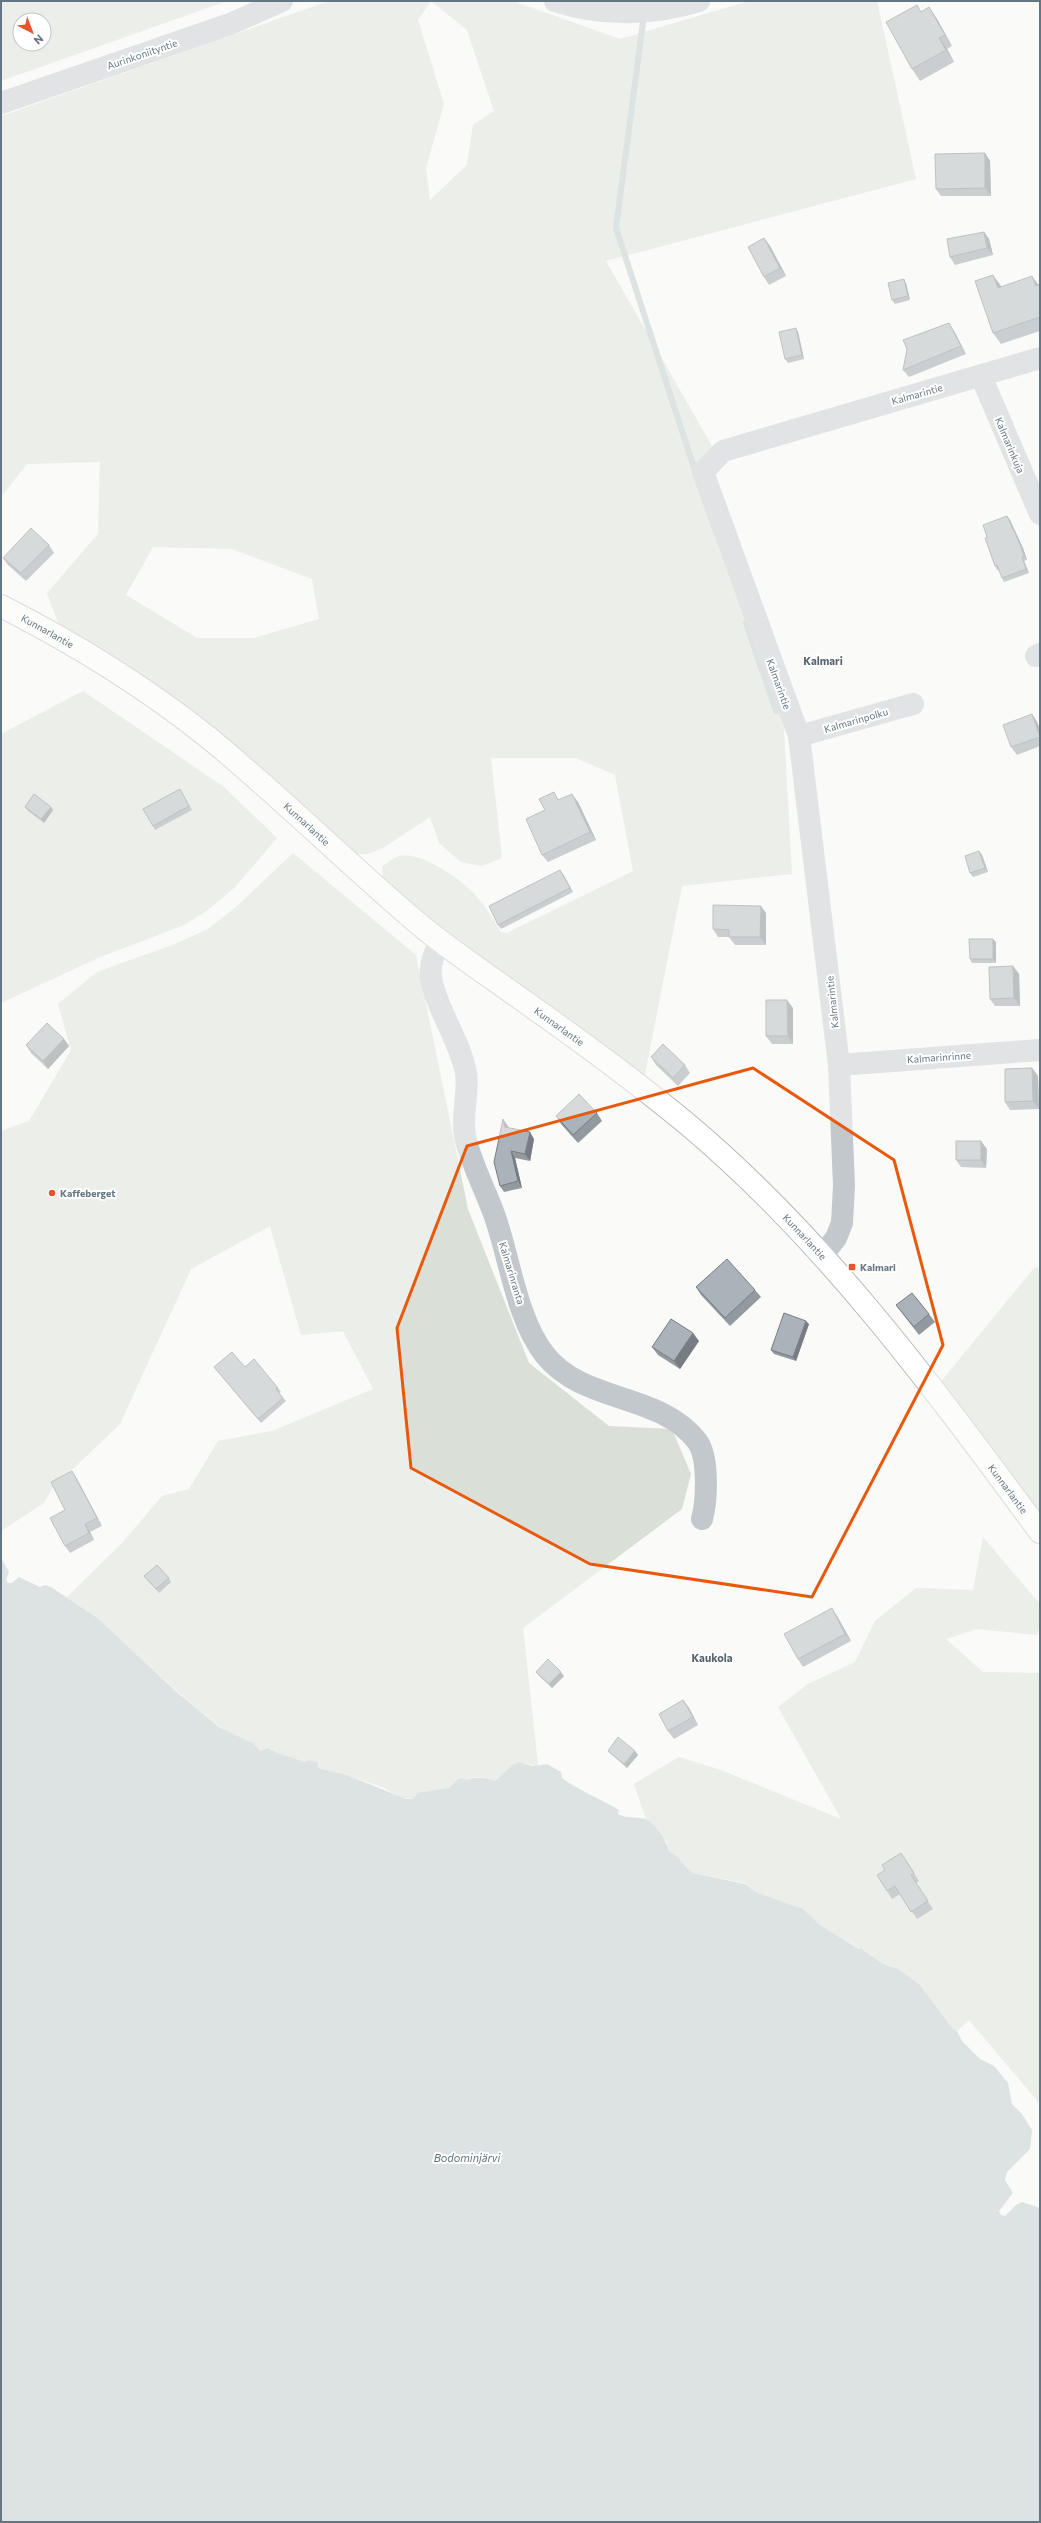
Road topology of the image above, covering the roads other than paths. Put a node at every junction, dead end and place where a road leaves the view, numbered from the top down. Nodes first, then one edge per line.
1 (282, 1) edge
2 (555, 1) edge
3 (699, 1) edge
4 (1, 103) edge
5 (1040, 358) edge
6 (980, 376) junction
7 (1040, 514) edge
8 (1, 606) edge
9 (913, 704) dead end
10 (799, 736) junction
11 (440, 941) junction
12 (1040, 1050) edge
13 (839, 1065) junction
14 (822, 1256) junction
15 (702, 1519) dead end
16 (1040, 1532) edge

1 - 4 street, Aurinkoniityntie
2 - 3 street
5 - 6 street, Kalmarintie
6 - 7 street, Kalmarinkuja
6 - 10 street, Kalmarintie
8 - 11 main road, Kunnarlantie
9 - 10 street, Kalmarinpolku
10 - 13 street, Kalmarintie
11 - 14 main road, Kunnarlantie
11 - 15 street, Kalmarinranta
12 - 13 street, Kalmarinrinne
13 - 14 street, Kalmarintie
14 - 16 main road, Kunnarlantie

